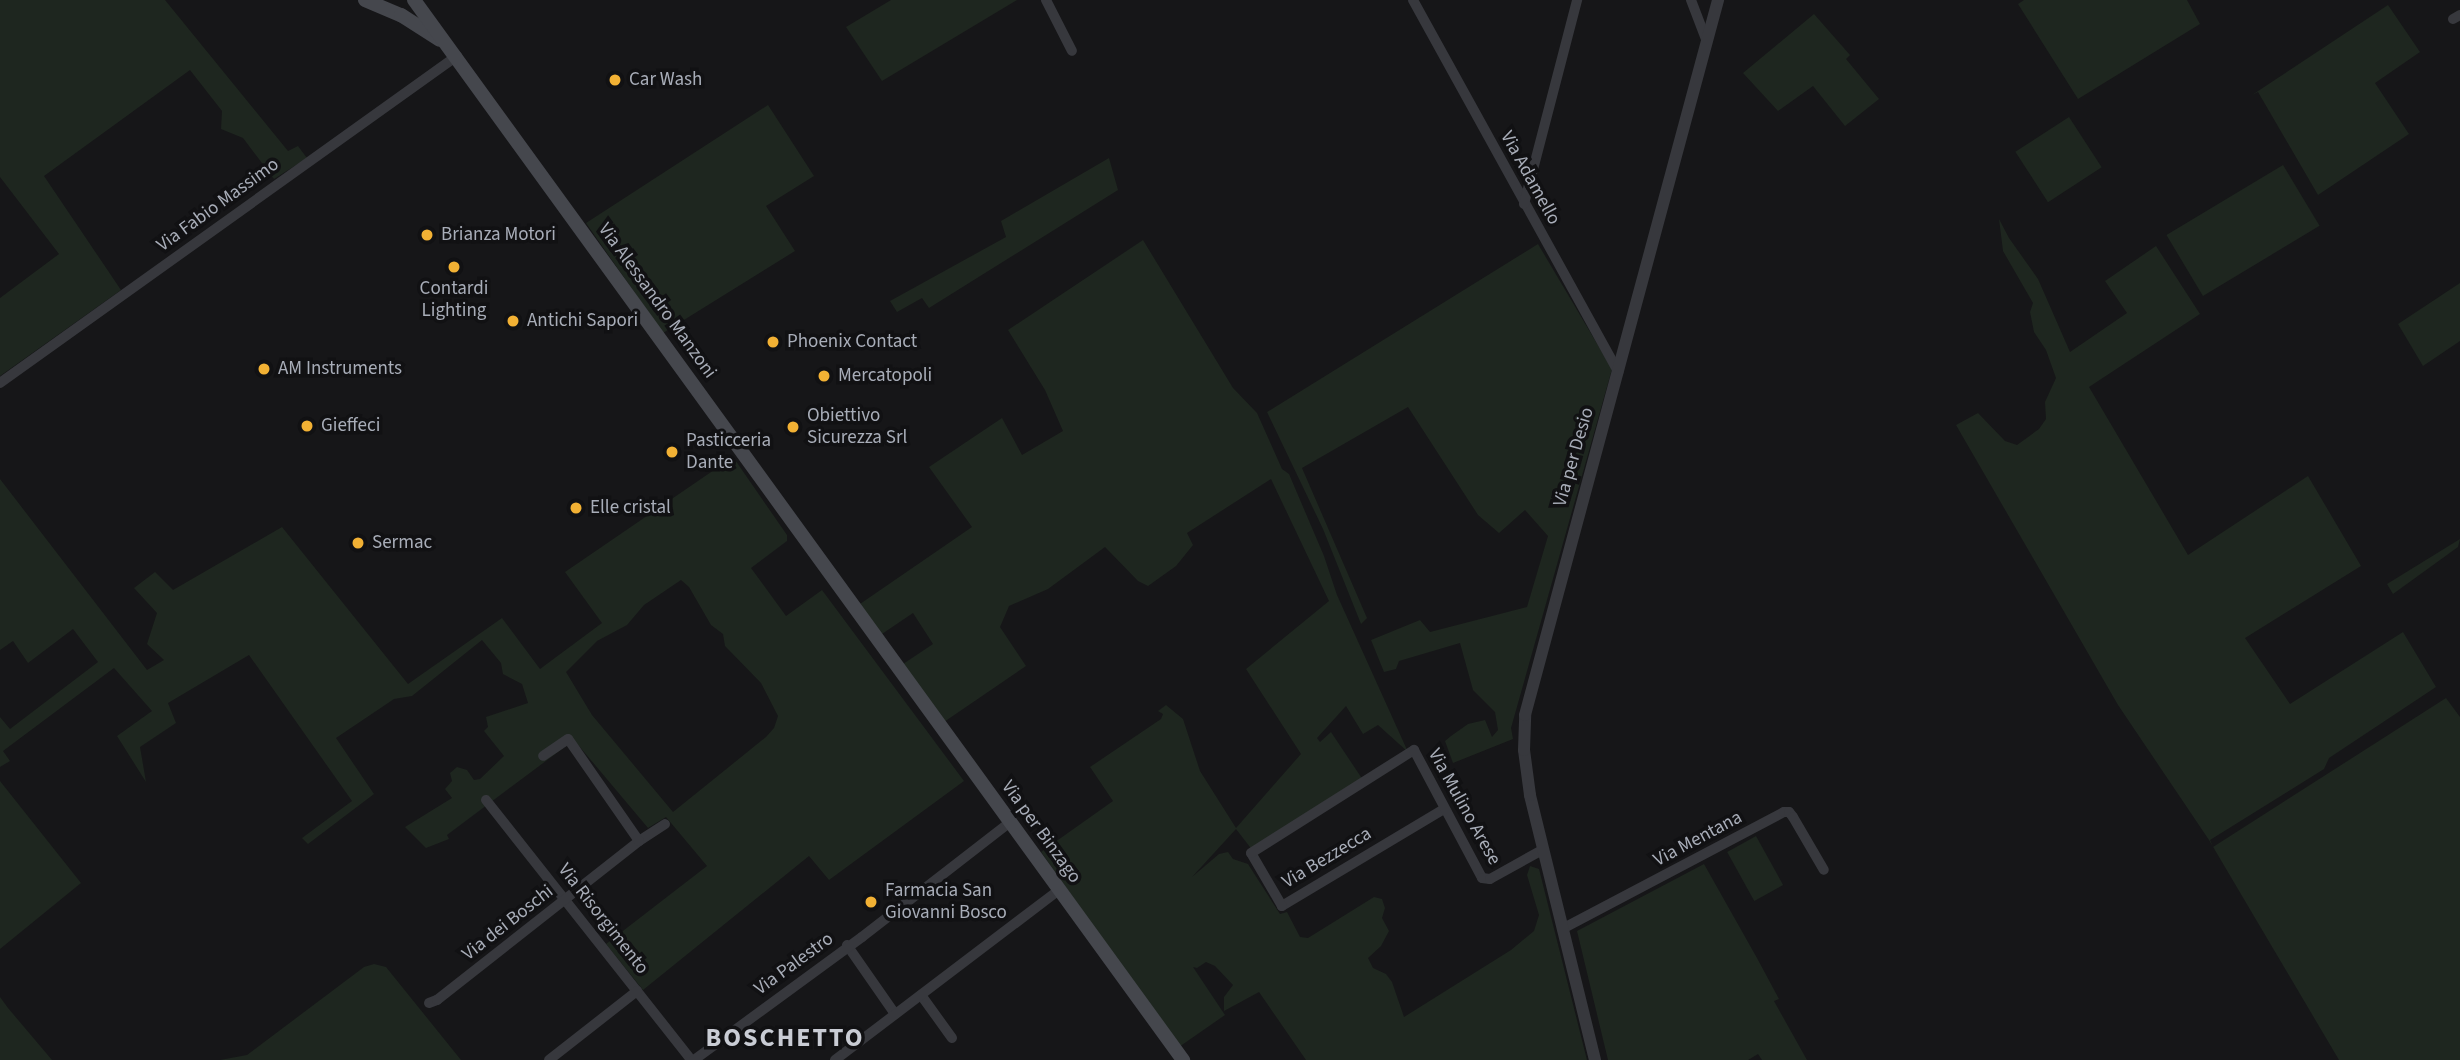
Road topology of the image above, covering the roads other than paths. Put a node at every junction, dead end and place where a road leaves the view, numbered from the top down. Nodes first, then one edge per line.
1 (365, 0) edge
2 (1046, 0) edge
3 (1413, 0) edge
4 (1577, 0) edge
5 (1691, 0) edge
6 (1718, 0) edge
7 (414, 2) edge
8 (1707, 44) junction
9 (454, 51) junction
10 (1072, 51) dead end
11 (1524, 204) junction
12 (1618, 372) junction
13 (0, 383) edge
14 (867, 626) joint
15 (543, 756) dead end
16 (486, 800) dead end
17 (1444, 809) junction
18 (1010, 822) junction
19 (665, 824) dead end
20 (639, 841) junction
21 (1542, 850) junction
22 (1251, 853) joint
23 (1824, 870) dead end
24 (1059, 890) junction
25 (566, 901) junction
26 (1562, 929) junction
27 (847, 945) junction
28 (637, 991) junction
29 (920, 995) junction
30 (429, 1003) dead end
31 (895, 1014) junction
32 (952, 1038) dead end
33 (549, 1060) edge
34 (693, 1060) edge
35 (835, 1060) edge
36 (1183, 1060) edge
37 (1595, 1060) edge

1 - 9 main road
2 - 10 street
3 - 11 street, Via Adamello
4 - 11 street
5 - 8 street
6 - 8 street, Via per Desio
7 - 9 main road, Via Alessandro Manzoni
8 - 12 street, Via per Desio
9 - 13 street, Via Fabio Massimo
9 - 14 main road, Via Alessandro Manzoni
11 - 12 street, Via Adamello
12 - 21 street, Via per Desio
14 - 18 main road, Via per Binzago
15 - 20 street
16 - 25 street, Via Risorgimento
17 - 21 street, Via Mulino Arese
17 - 22 street, Via Bezzecca
17 - 22 street, Via Mulino Arese
18 - 24 main road, Via per Binzago
18 - 27 street
19 - 20 street, Via dei Boschi
20 - 25 street, Via dei Boschi
21 - 26 street, Via per Desio
23 - 26 street, Via Mentana
24 - 29 street
24 - 36 main road, Via per Binzago
25 - 28 street, Via Risorgimento
25 - 30 street, Via dei Boschi
26 - 37 street, Via per Desio
27 - 31 street, Via Palestro
27 - 34 street, Via Palestro
28 - 33 street
28 - 34 street, Via Risorgimento
29 - 31 street
29 - 32 street
31 - 35 street

